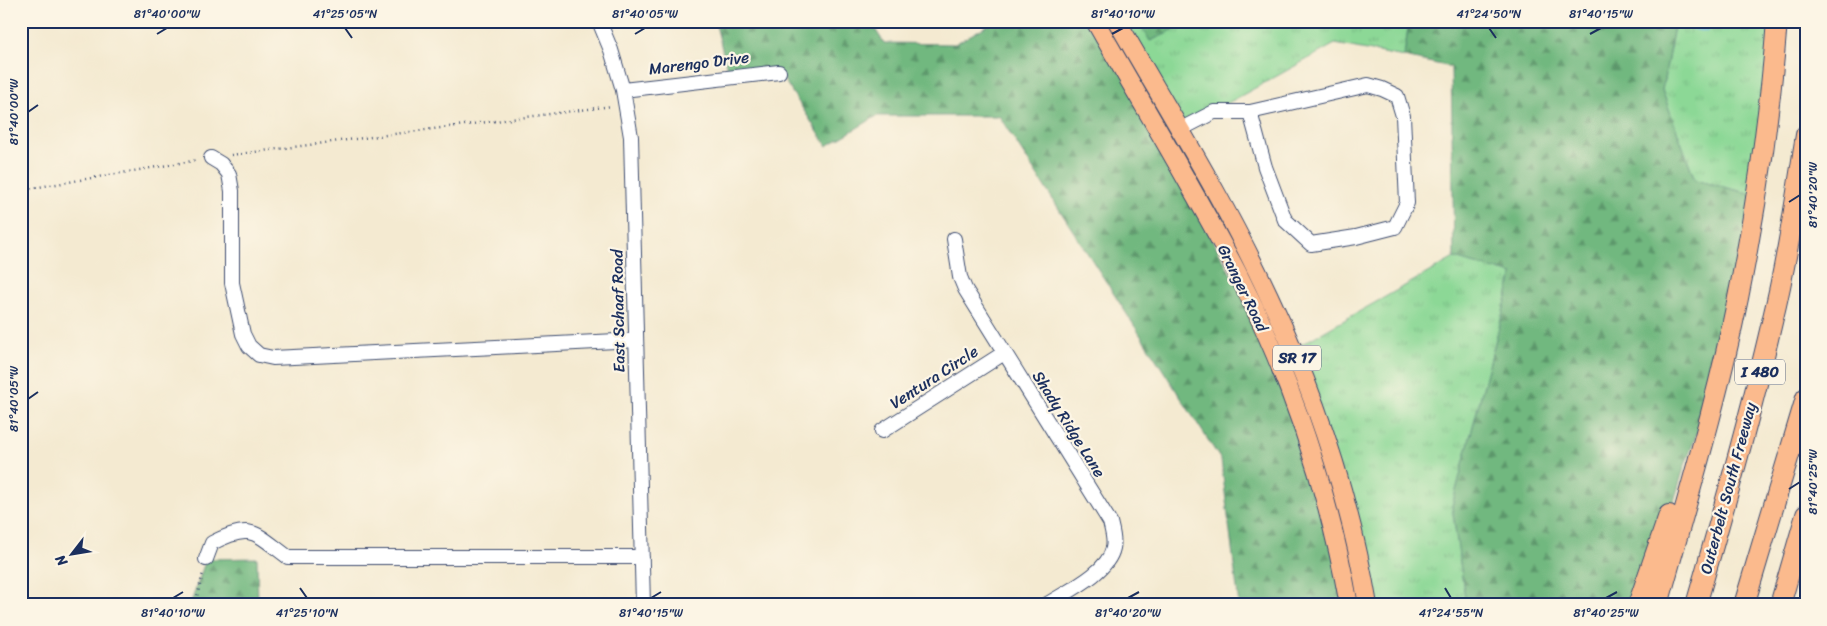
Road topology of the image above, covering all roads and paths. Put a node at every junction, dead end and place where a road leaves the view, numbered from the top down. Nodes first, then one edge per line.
1 (599, 21) edge
2 (1095, 21) edge
3 (1117, 21) edge
4 (1778, 21) edge
5 (779, 72) dead end
6 (624, 90) junction
7 (626, 105) junction
8 (1250, 112) junction
9 (1179, 130) junction
10 (1806, 136) edge
11 (1163, 140) junction
12 (211, 158) junction
13 (21, 190) edge
14 (954, 238) dead end
15 (636, 340) junction
16 (1004, 353) junction
17 (1724, 360) junction
18 (1806, 398) edge
19 (882, 431) dead end
20 (1806, 515) edge
21 (642, 558) junction
22 (206, 559) joint
23 (195, 605) edge
24 (643, 605) edge
25 (1046, 605) edge
26 (1349, 605) edge
27 (1368, 605) edge
28 (1638, 605) edge
29 (1658, 605) edge
30 (1696, 605) edge
31 (1744, 605) edge
32 (1780, 605) edge

1 - 6 street, East Schaaf Road
2 - 11 main road, Granger Road / SR 17
3 - 9 main road, Granger Road / SR 17
4 - 17 highway
5 - 6 street, Marengo Drive
6 - 7 street, East Schaaf Road
7 - 12 path
7 - 15 street, East Schaaf Road
8 - 8 street
8 - 9 street
9 - 11 main road
9 - 27 main road, Granger Road / SR 17
10 - 30 highway, Outerbelt South Freeway / I 480
11 - 26 main road, Granger Road / SR 17
12 - 13 path
12 - 15 street
14 - 16 street, Shady Ridge Lane
15 - 21 street, East Schaaf Road
16 - 19 street, Ventura Circle
16 - 25 street, Shady Ridge Lane
17 - 28 highway
17 - 29 highway
18 - 31 highway
20 - 32 highway
21 - 22 street
21 - 24 street, East Schaaf Road
22 - 23 path

